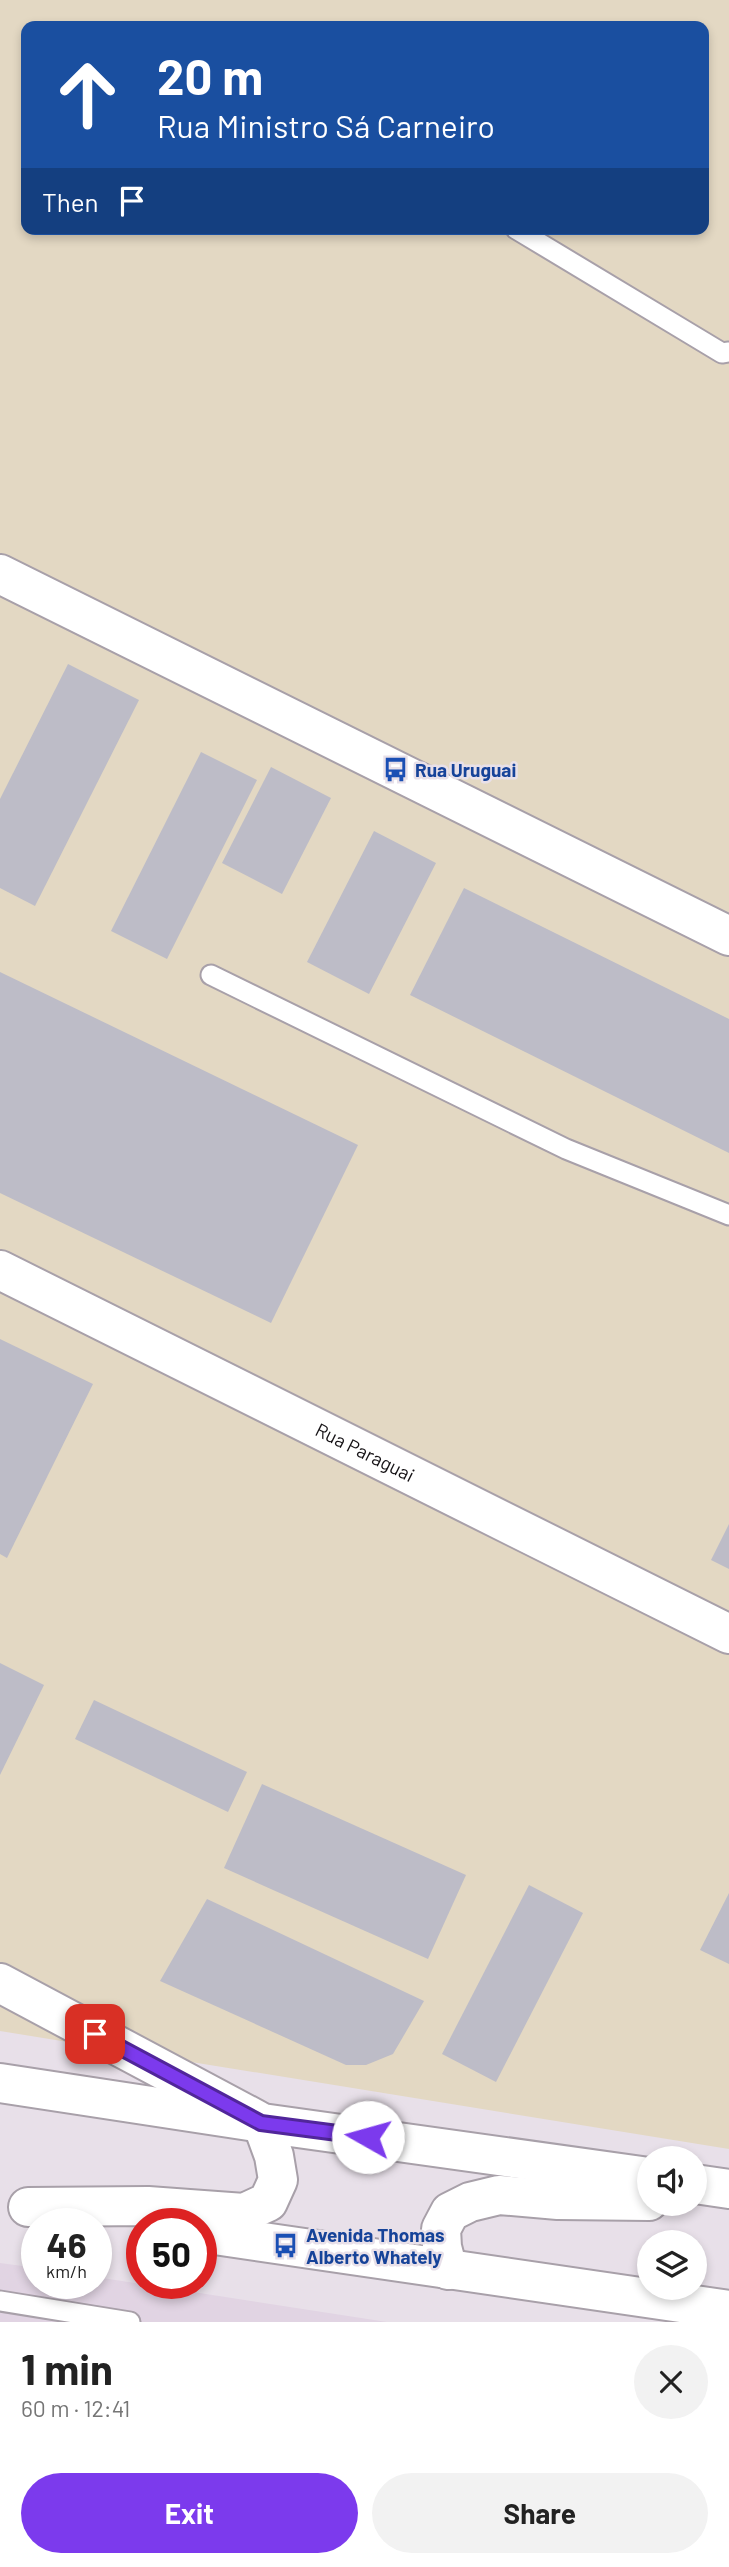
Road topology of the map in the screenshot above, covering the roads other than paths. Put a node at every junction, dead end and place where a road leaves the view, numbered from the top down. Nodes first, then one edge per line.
1 (526, 235) edge
2 (729, 352) edge
3 (0, 573) edge
4 (729, 936) edge
5 (211, 975) dead end
6 (729, 1215) edge
7 (0, 1270) edge
8 (729, 1634) edge
9 (0, 1983) edge
10 (0, 2083) edge
11 (261, 2123) junction
12 (637, 2176) edge
13 (707, 2186) edge
14 (729, 2189) edge
15 (729, 2197) edge
16 (707, 2198) edge
17 (637, 2202) edge
18 (14, 2204) edge
19 (126, 2221) edge
20 (217, 2235) edge
21 (448, 2270) junction
22 (0, 2301) edge
23 (729, 2310) edge
24 (130, 2322) edge

1 - 2 lane
3 - 4 main road
5 - 6 lane
7 - 8 main road, Rua Paraguai
9 - 11 main road
10 - 11 main road
11 - 12 main road
11 - 18 main road
13 - 14 main road
15 - 16 main road
17 - 21 main road
18 - 19 main road
20 - 21 main road
21 - 23 main road
22 - 24 lane

